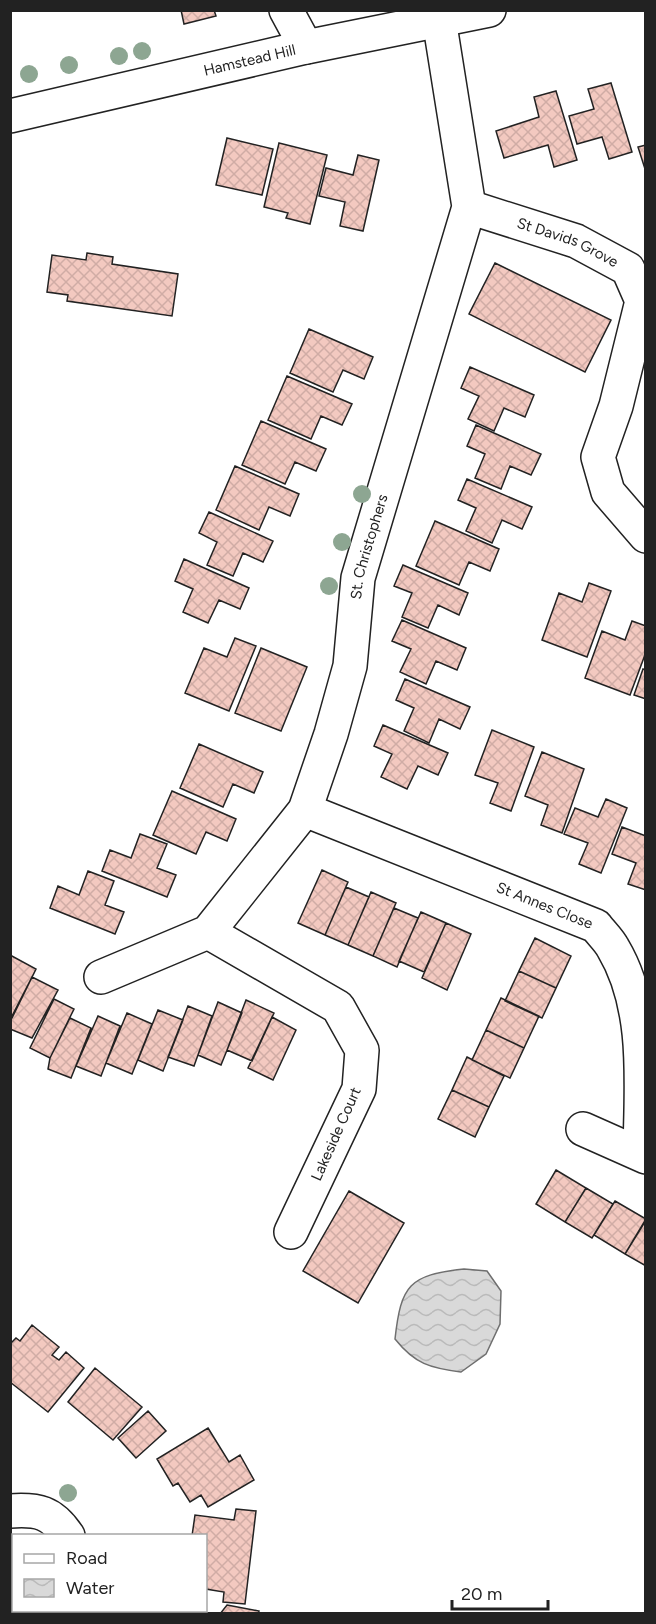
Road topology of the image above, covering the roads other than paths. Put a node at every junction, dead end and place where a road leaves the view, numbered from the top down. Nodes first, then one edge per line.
1 (286, 10) edge
2 (489, 10) edge
3 (439, 19) junction
4 (306, 47) junction
5 (10, 116) edge
6 (469, 207) junction
7 (645, 536) edge
8 (305, 810) junction
9 (208, 932) junction
10 (101, 977) dead end
11 (583, 1129) dead end
12 (643, 1155) edge
13 (291, 1232) dead end
14 (10, 1511) edge
15 (67, 1534) edge

1 - 4 street
2 - 3 street, Hamstead Hill
3 - 4 street, Hamstead Hill
3 - 6 street, St. Christophers
4 - 5 street, Hamstead Hill
6 - 7 street, St Davids Grove
6 - 8 street, St. Christophers
8 - 9 street, St. Christophers
8 - 12 street, St Annes Close
9 - 10 street, St. Christophers
9 - 13 street, Lakeside Court
11 - 12 street, St Annes Close
14 - 15 street

